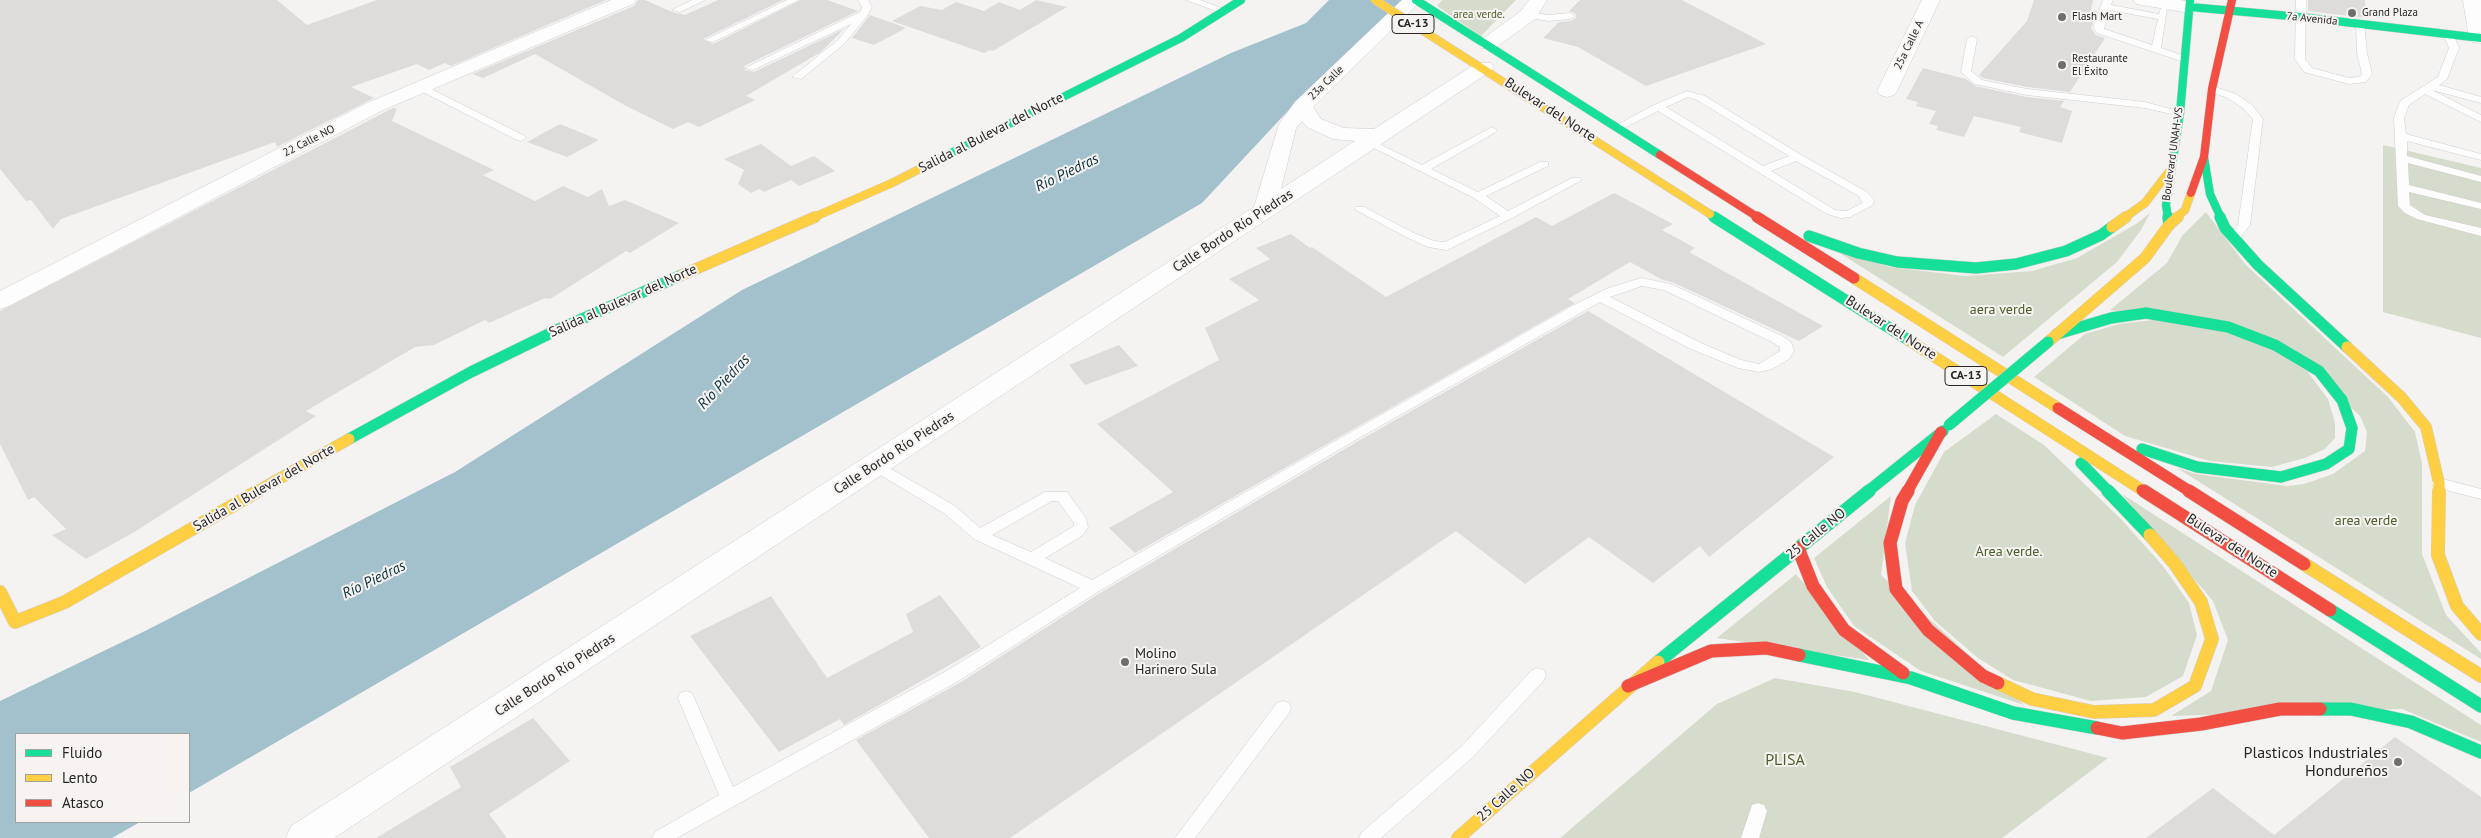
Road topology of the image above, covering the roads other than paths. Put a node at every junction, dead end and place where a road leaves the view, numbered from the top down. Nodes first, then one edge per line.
1 (627, 0) edge
2 (700, 0) edge
3 (794, 0) edge
4 (864, 0) edge
5 (1191, 0) edge
6 (1241, 0) edge
7 (1375, 0) edge
8 (1415, 0) edge
9 (1931, 0) edge
10 (2142, 0) edge
11 (2232, 0) edge
12 (2301, 0) edge
13 (2472, 0) edge
14 (2107, 3) edge
15 (2190, 4) edge
16 (1533, 7) edge
17 (677, 10) dead end
18 (1224, 11) junction
19 (2164, 11) junction
20 (2230, 12) junction
21 (864, 14) junction
22 (1570, 16) dead end
23 (2301, 17) junction
24 (2361, 24) junction
25 (2478, 32) edge
26 (2448, 34) junction
27 (1972, 39) dead end
28 (710, 40) dead end
29 (1484, 50) junction
30 (2156, 50) junction
31 (2184, 59) junction
32 (750, 68) dead end
33 (797, 77) dead end
34 (421, 87) junction
35 (2429, 88) junction
36 (2212, 89) junction
37 (1887, 91) dead end
38 (2481, 100) edge
39 (1302, 106) junction
40 (1658, 107) junction
41 (2180, 113) junction
42 (2481, 119) edge
43 (1618, 128) junction
44 (1492, 130) dead end
45 (2401, 136) junction
46 (521, 138) dead end
47 (1373, 139) junction
48 (1797, 157) junction
49 (2204, 157) junction
50 (2481, 157) edge
51 (2401, 158) junction
52 (1544, 164) dead end
53 (1422, 169) junction
54 (2171, 169) junction
55 (1764, 170) junction
56 (2481, 179) edge
57 (1576, 180) dead end
58 (2403, 187) junction
59 (1478, 196) junction
60 (1738, 204) junction
61 (2481, 206) edge
62 (1360, 209) dead end
63 (1264, 211) junction
64 (1508, 216) junction
65 (2169, 225) junction
66 (2481, 232) edge
67 (2234, 238) junction
68 (1601, 297) junction
69 (0, 301) edge
70 (2057, 334) junction
71 (2045, 426) junction
72 (1945, 429) junction
73 (2106, 438) junction
74 (874, 466) junction
75 (2439, 483) junction
76 (2481, 494) edge
77 (979, 535) junction
78 (1798, 548) junction
79 (1032, 559) junction
80 (1093, 587) junction
81 (0, 592) edge
82 (7, 624) edge
83 (2481, 634) edge
84 (1538, 675) dead end
85 (2481, 676) edge
86 (1911, 678) junction
87 (1628, 686) junction
88 (686, 698) dead end
89 (2481, 706) edge
90 (1282, 708) dead end
91 (2481, 752) edge
92 (729, 798) junction
93 (1758, 810) dead end
94 (304, 838) edge
95 (661, 838) edge
96 (1184, 838) edge
97 (1368, 838) edge
98 (1458, 838) edge
99 (1750, 838) edge

1 - 34 street, 22 Calle NO
2 - 17 lane
3 - 28 lane
4 - 21 lane
5 - 18 lane
6 - 18 main road, Salida al Bulevar del Norte
7 - 29 main road, Bulevar del Norte / CA-13, bridge
8 - 29 main road, Bulevar del Norte / CA-13
8 - 39 street, 23a Calle
9 - 37 street, 25a Calle A
10 - 19 street, 7a Avenida
11 - 20 main road, Boulevard UNAH-VS
12 - 23 lane
13 - 25 street
14 - 19 lane
14 - 30 lane
15 - 19 street, 7a Avenida
15 - 20 main road, 7a Avenida
15 - 31 main road, Boulevard UNAH-VS
16 - 22 lane
16 - 29 street
18 - 82 main road, Salida al Bulevar del Norte
19 - 30 lane
20 - 23 main road, 7a Avenida
20 - 36 main road, Boulevard UNAH-VS
21 - 32 lane
21 - 33 lane
23 - 24 main road, 7a Avenida
23 - 24 lane
24 - 26 main road, 7a Avenida
25 - 26 main road, 7a Avenida
26 - 35 lane
27 - 41 lane
29 - 43 main road, Bulevar del Norte / CA-13
29 - 47 street, Calle Bordo Río Piedras
29 - 71 main road, Bulevar del Norte / CA-13
30 - 31 lane
31 - 41 main road, Boulevard UNAH-VS
34 - 46 lane
34 - 69 street, 22 Calle NO
35 - 38 lane
35 - 42 lane
35 - 45 lane
36 - 49 main road, Boulevard UNAH-VS
36 - 67 lane
39 - 47 street, 23a Calle
39 - 63 street
40 - 43 lane
40 - 48 lane
40 - 55 lane
41 - 54 main road, Boulevard UNAH-VS
43 - 60 main road, Bulevar del Norte / CA-13
44 - 53 lane
45 - 50 lane
45 - 51 lane
47 - 53 lane
47 - 63 street, Calle Bordo Río Piedras
48 - 55 lane
48 - 55 lane
49 - 65 main road, Boulevard UNAH-VS
49 - 67 main road
51 - 56 lane
51 - 58 lane
52 - 59 lane
53 - 59 lane
54 - 60 main road
54 - 65 main road, Boulevard UNAH-VS
57 - 64 lane
58 - 61 lane
58 - 66 lane
59 - 64 lane
60 - 73 main road, Bulevar del Norte / CA-13
62 - 64 lane
63 - 74 street, Calle Bordo Río Piedras
65 - 70 main road, 25 Calle NO
67 - 75 main road
68 - 68 lane
68 - 80 lane
70 - 72 main road, 25 Calle NO, bridge
70 - 73 main road
71 - 72 main road
71 - 89 main road, Bulevar del Norte / CA-13
72 - 78 main road, 25 Calle NO
73 - 85 main road, Bulevar del Norte / CA-13
74 - 77 lane
74 - 94 street, Calle Bordo Río Piedras
75 - 76 lane
75 - 83 main road
77 - 79 lane
77 - 79 lane
78 - 86 main road
78 - 87 main road, 25 Calle NO
79 - 80 lane
80 - 92 lane
81 - 82 main road
84 - 97 lane
86 - 87 main road
86 - 91 main road
87 - 98 main road, 25 Calle NO
88 - 92 lane
90 - 96 lane
92 - 95 lane
93 - 99 lane

